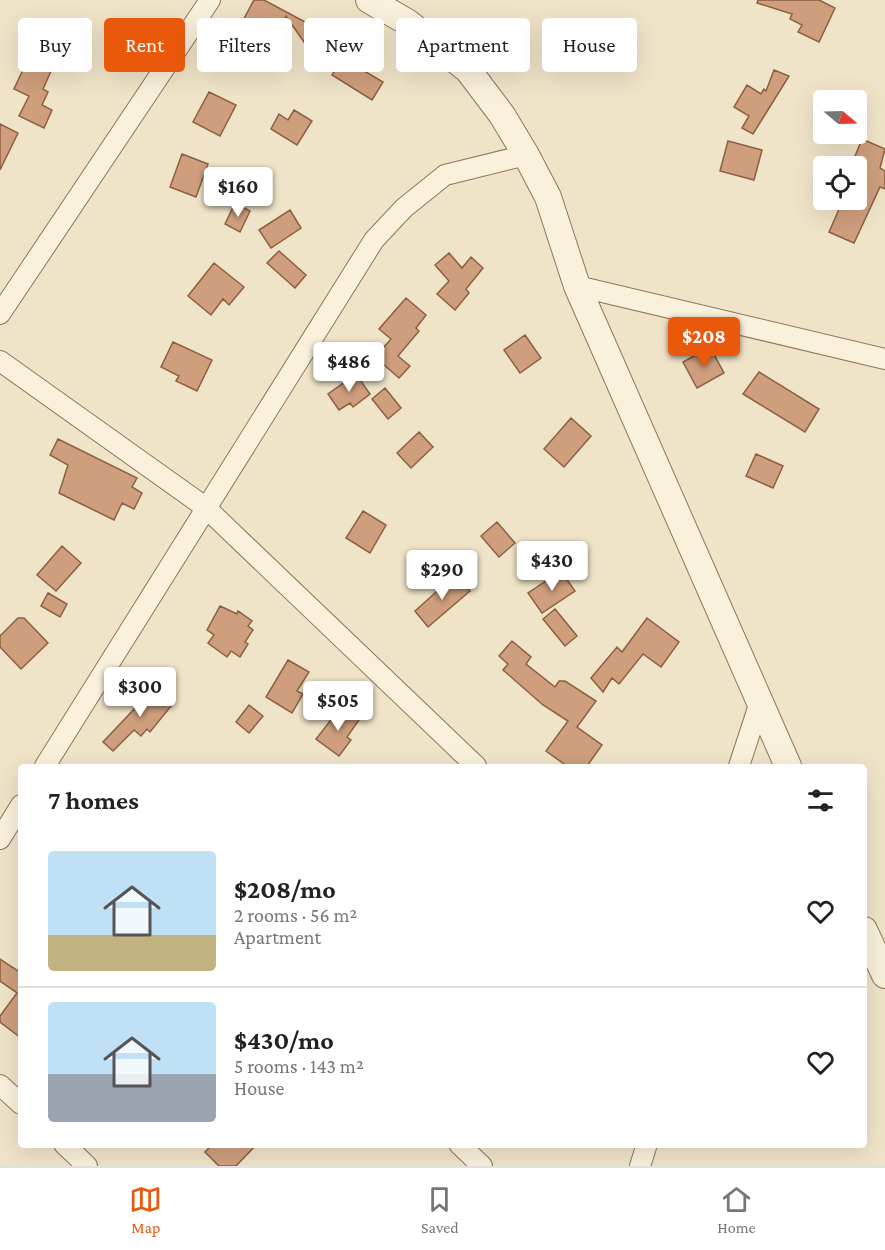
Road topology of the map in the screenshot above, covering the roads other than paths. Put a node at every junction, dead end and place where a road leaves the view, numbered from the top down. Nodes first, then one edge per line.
1 (210, 0) edge
2 (369, 0) edge
3 (392, 0) edge
4 (400, 18) edge
5 (404, 18) edge
6 (470, 72) edge
7 (526, 155) junction
8 (577, 286) junction
9 (0, 314) edge
10 (885, 359) edge
11 (0, 361) edge
12 (205, 507) junction
13 (759, 705) junction
14 (54, 762) edge
15 (474, 764) edge
16 (740, 764) edge
17 (787, 764) edge
18 (18, 810) edge
19 (0, 839) edge
20 (867, 936) edge
21 (885, 975) edge
22 (0, 1085) edge
23 (18, 1101) edge
24 (68, 1148) edge
25 (463, 1148) edge
26 (646, 1148) edge
27 (87, 1166) edge
28 (482, 1166) edge
29 (640, 1166) edge

1 - 9 street
2 - 4 street
3 - 5 street
6 - 7 street
7 - 8 street
7 - 12 street
8 - 10 street
8 - 13 street
11 - 12 street
12 - 14 street
12 - 15 street
13 - 16 street
13 - 17 street
18 - 19 street
20 - 21 street
22 - 23 street
24 - 27 street
25 - 28 street
26 - 29 street

